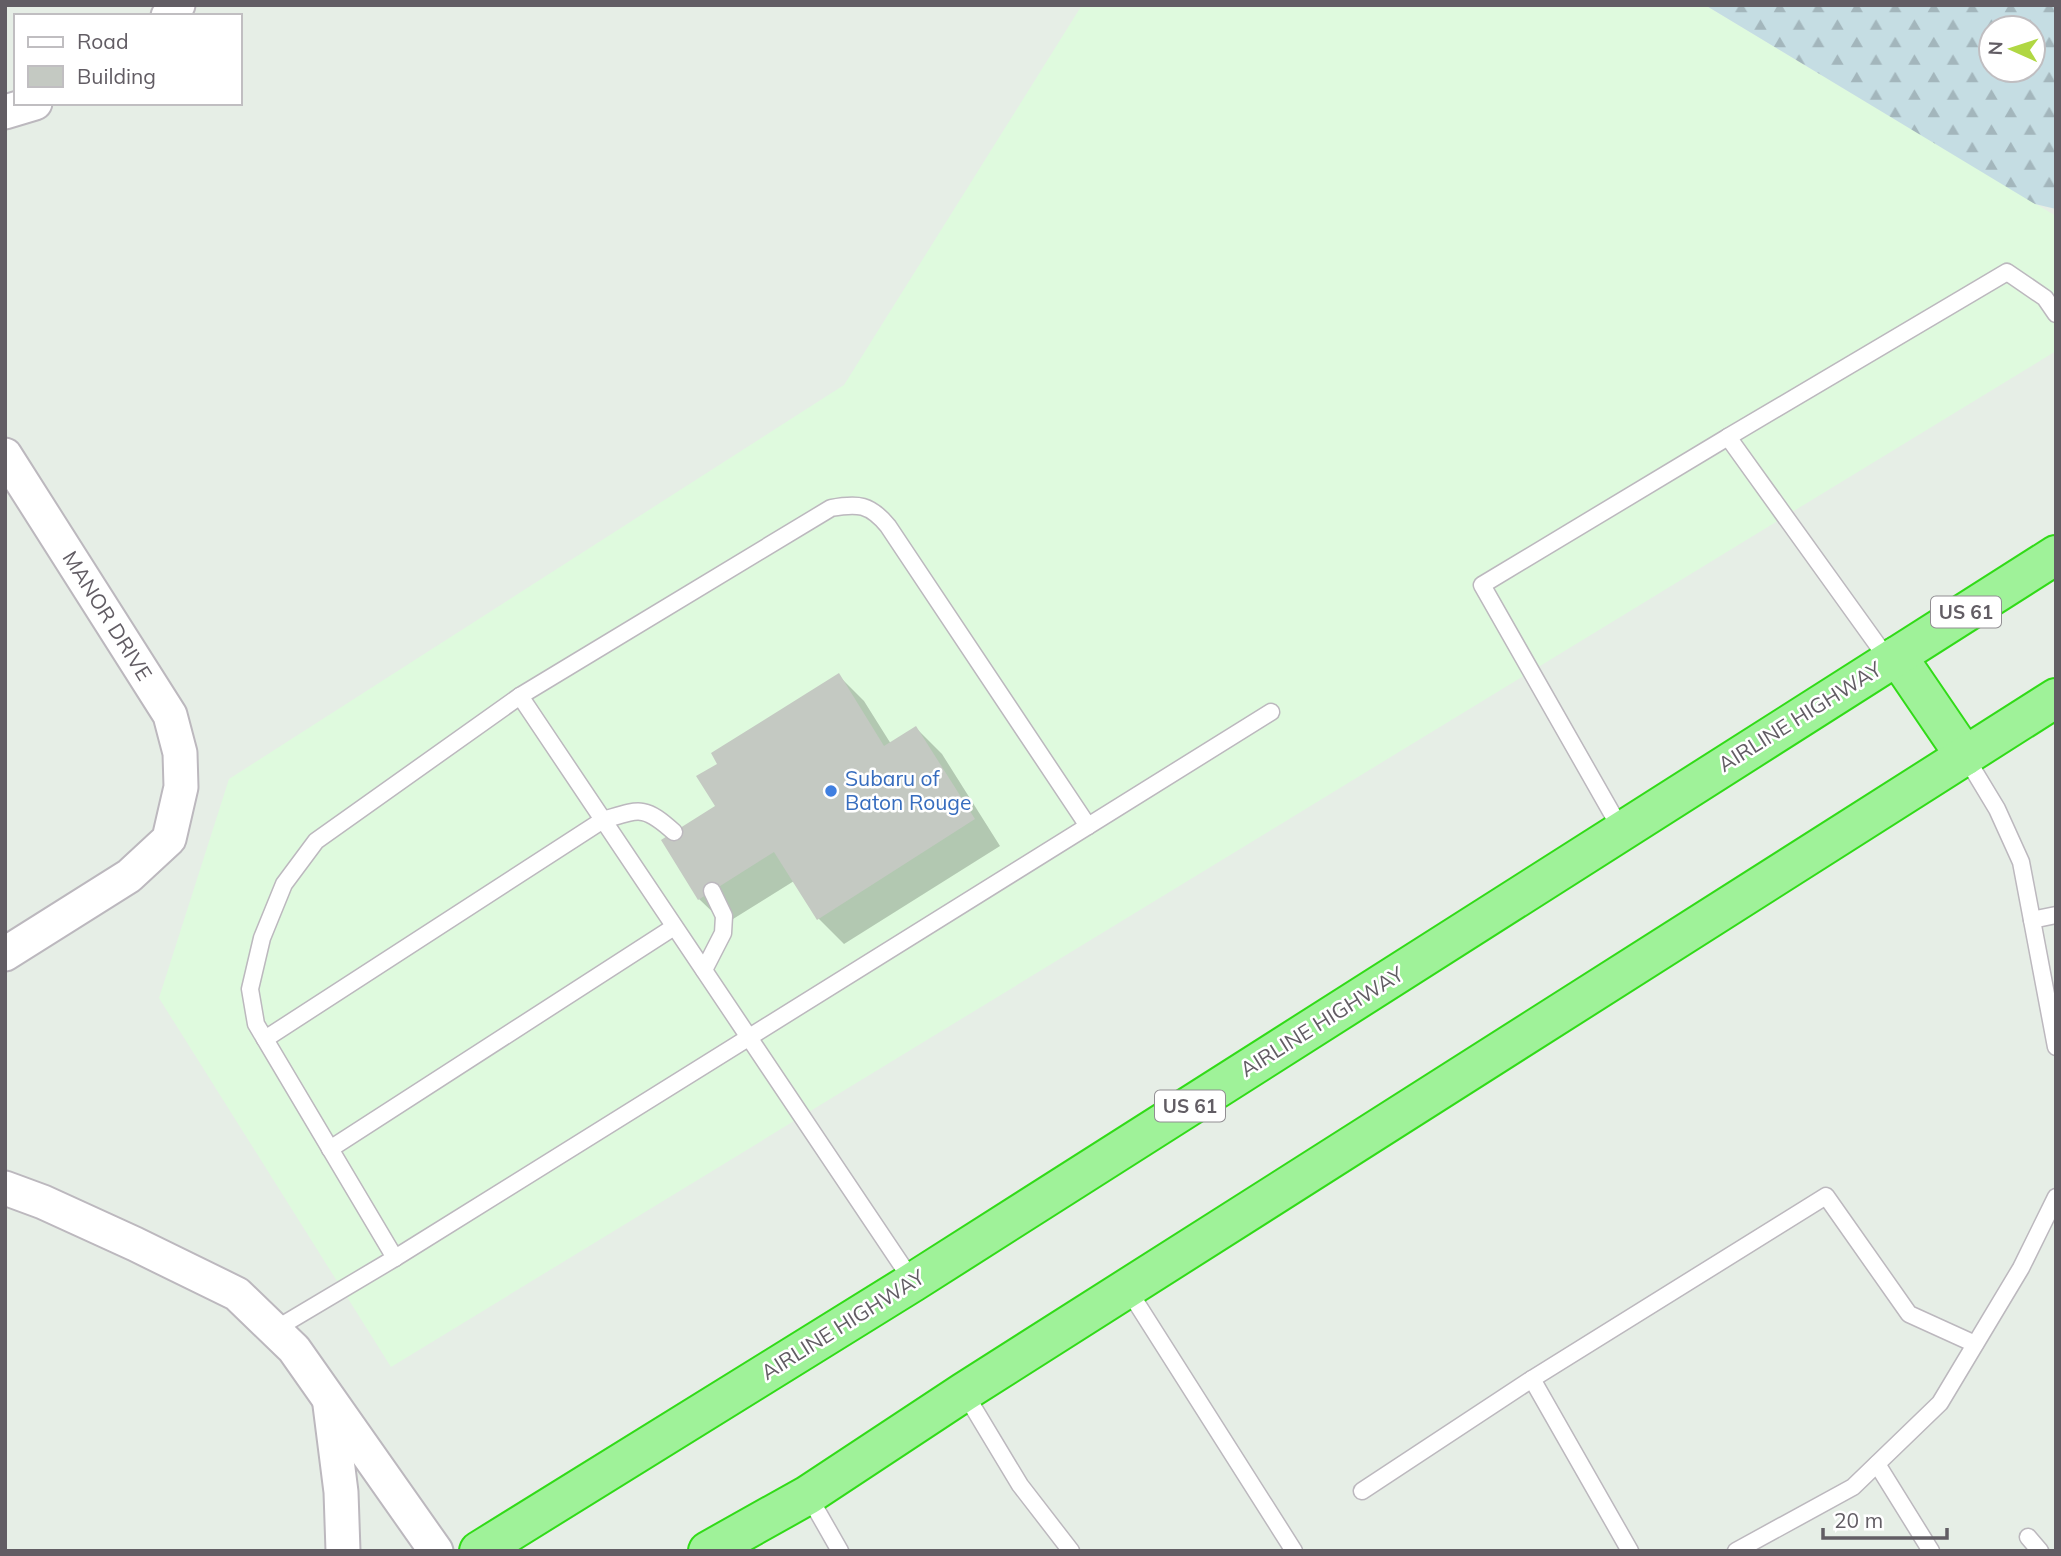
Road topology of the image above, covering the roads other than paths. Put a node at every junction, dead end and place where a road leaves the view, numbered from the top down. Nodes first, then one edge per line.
1 (28, 105) edge
2 (5, 111) edge
3 (2056, 314) edge
4 (1728, 438) junction
5 (5, 455) edge
6 (2056, 555) edge
7 (1893, 658) junction
8 (520, 696) junction
9 (2056, 698) edge
10 (1271, 712) dead end
11 (1965, 756) junction
12 (603, 820) junction
13 (1088, 827) junction
14 (1622, 831) junction
15 (674, 832) dead end
16 (712, 891) dead end
17 (2056, 915) edge
18 (2032, 920) junction
19 (674, 927) junction
20 (5, 954) edge
21 (704, 970) junction
22 (749, 1038) junction
23 (265, 1039) junction
24 (2056, 1047) edge
25 (330, 1149) junction
26 (5, 1188) edge
27 (2056, 1197) edge
28 (395, 1258) junction
29 (913, 1282) junction
30 (1127, 1288) junction
31 (274, 1330) junction
32 (1975, 1344) junction
33 (1532, 1379) junction
34 (964, 1392) junction
35 (330, 1399) junction
36 (1877, 1464) junction
37 (1362, 1491) dead end
38 (808, 1495) junction
39 (2028, 1537) dead end
40 (1758, 1546) edge
41 (343, 1551) edge
42 (436, 1551) edge
43 (479, 1551) edge
44 (708, 1551) edge
45 (840, 1551) edge
46 (1071, 1551) edge
47 (1294, 1551) edge
48 (1629, 1551) edge
49 (1736, 1551) edge
50 (1931, 1551) edge
51 (2040, 1551) edge

1 - 2 street
3 - 4 lane
4 - 7 lane
4 - 14 lane
5 - 20 street, MANOR DRIVE
6 - 7 highway, AIRLINE HIGHWAY / US 61
7 - 11 highway
7 - 14 highway, AIRLINE HIGHWAY / US 61
8 - 12 lane
8 - 13 lane
8 - 23 lane
9 - 11 highway
10 - 13 lane
11 - 18 lane
11 - 30 highway
12 - 15 lane
12 - 19 lane
12 - 23 lane
13 - 22 lane
14 - 29 highway, AIRLINE HIGHWAY / US 61
16 - 21 lane
17 - 18 lane
18 - 24 lane
19 - 21 lane
19 - 25 lane
21 - 22 lane
22 - 28 lane
22 - 29 lane
23 - 25 lane
25 - 28 lane
26 - 31 street
27 - 32 lane
28 - 31 lane
29 - 43 highway, AIRLINE HIGHWAY / US 61
30 - 34 highway
30 - 47 lane
31 - 35 street
32 - 33 lane
32 - 36 lane
33 - 37 lane
33 - 48 lane
34 - 38 highway
34 - 46 lane
35 - 41 street
35 - 42 street
36 - 40 lane
36 - 50 lane
38 - 44 highway
38 - 45 lane
39 - 51 lane
40 - 49 lane

